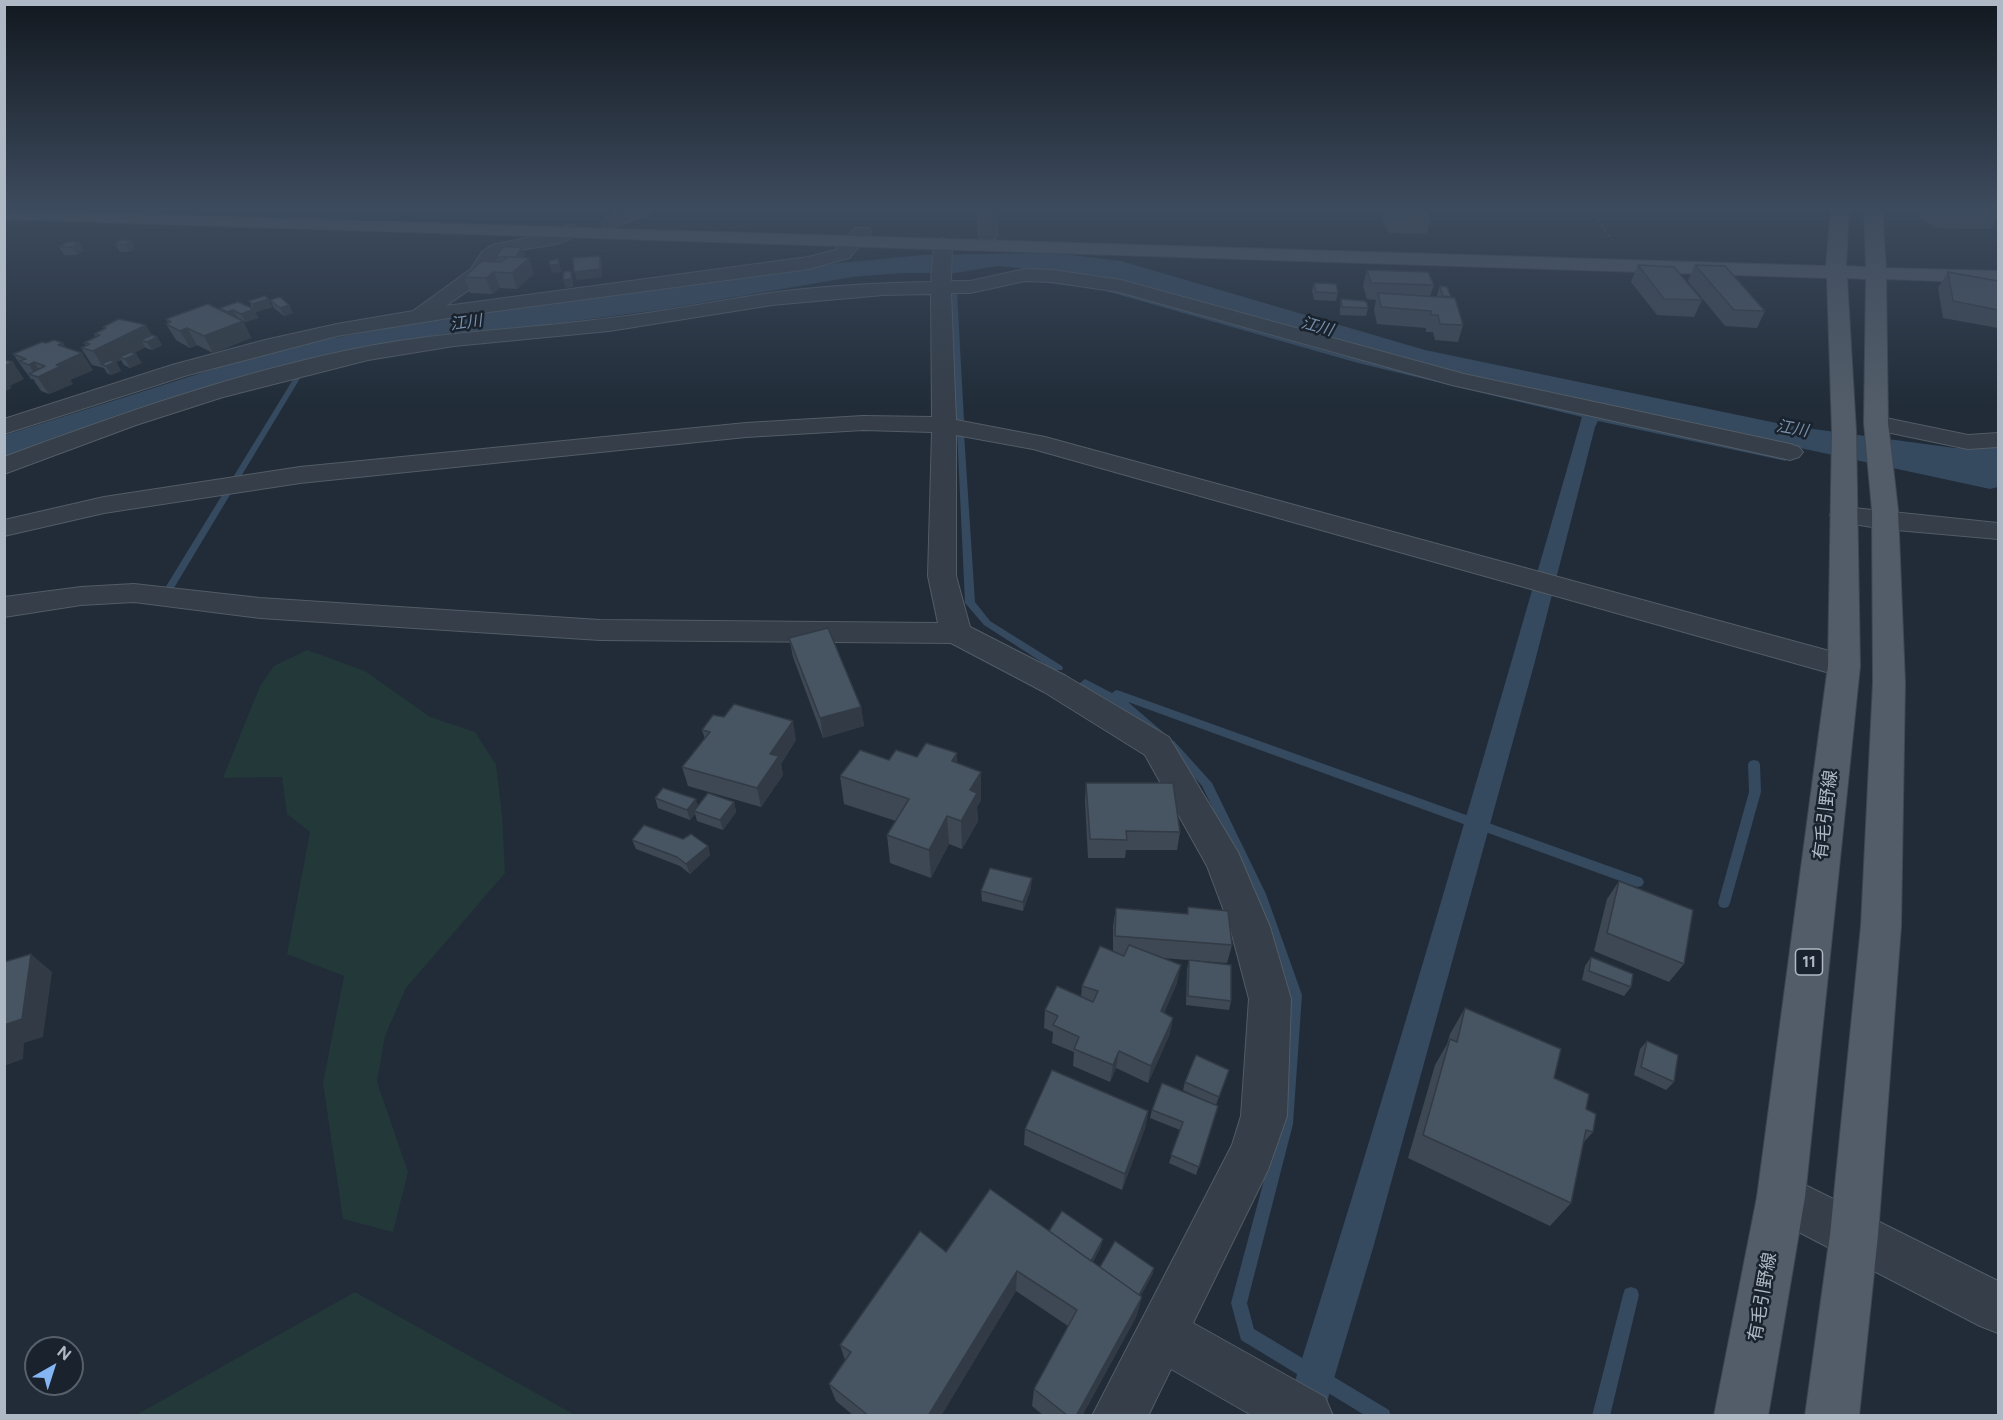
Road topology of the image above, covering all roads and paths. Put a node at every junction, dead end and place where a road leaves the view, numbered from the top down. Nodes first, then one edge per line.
1 (474, 276) edge
2 (713, 276) edge
3 (886, 276) edge
4 (942, 276) edge
5 (956, 276) edge
6 (1019, 276) edge
7 (1054, 276) edge
8 (1837, 276) edge
9 (1875, 276) edge
10 (418, 317) junction
11 (944, 425) junction
12 (4, 427) edge
13 (1876, 429) junction
14 (1998, 440) edge
15 (1790, 452) dead end
16 (4, 466) edge
17 (1844, 510) junction
18 (1885, 516) junction
19 (4, 528) edge
20 (1998, 531) edge
21 (14, 607) edge
22 (4, 632) edge
23 (956, 633) junction
24 (1844, 666) junction
25 (1781, 1197) junction
26 (1854, 1235) junction
27 (1998, 1308) edge
28 (1161, 1334) junction
29 (1119, 1416) edge
30 (1306, 1416) edge
31 (1741, 1416) edge
32 (1832, 1416) edge

1 - 10 street
2 - 10 street
3 - 16 street
4 - 11 street
5 - 6 street
7 - 15 street
8 - 17 main road, 有毛引野線 / 11
9 - 13 main road
10 - 12 street
11 - 19 street
11 - 23 street
11 - 24 street
13 - 14 street
13 - 18 main road
17 - 18 street
17 - 24 main road, 有毛引野線 / 11
18 - 20 street
18 - 26 main road
21 - 22 street
21 - 23 street
23 - 28 street
24 - 25 main road, 有毛引野線 / 11
25 - 26 street
25 - 31 main road, 有毛引野線 / 11
26 - 27 street
26 - 32 main road
28 - 29 street
28 - 30 street

